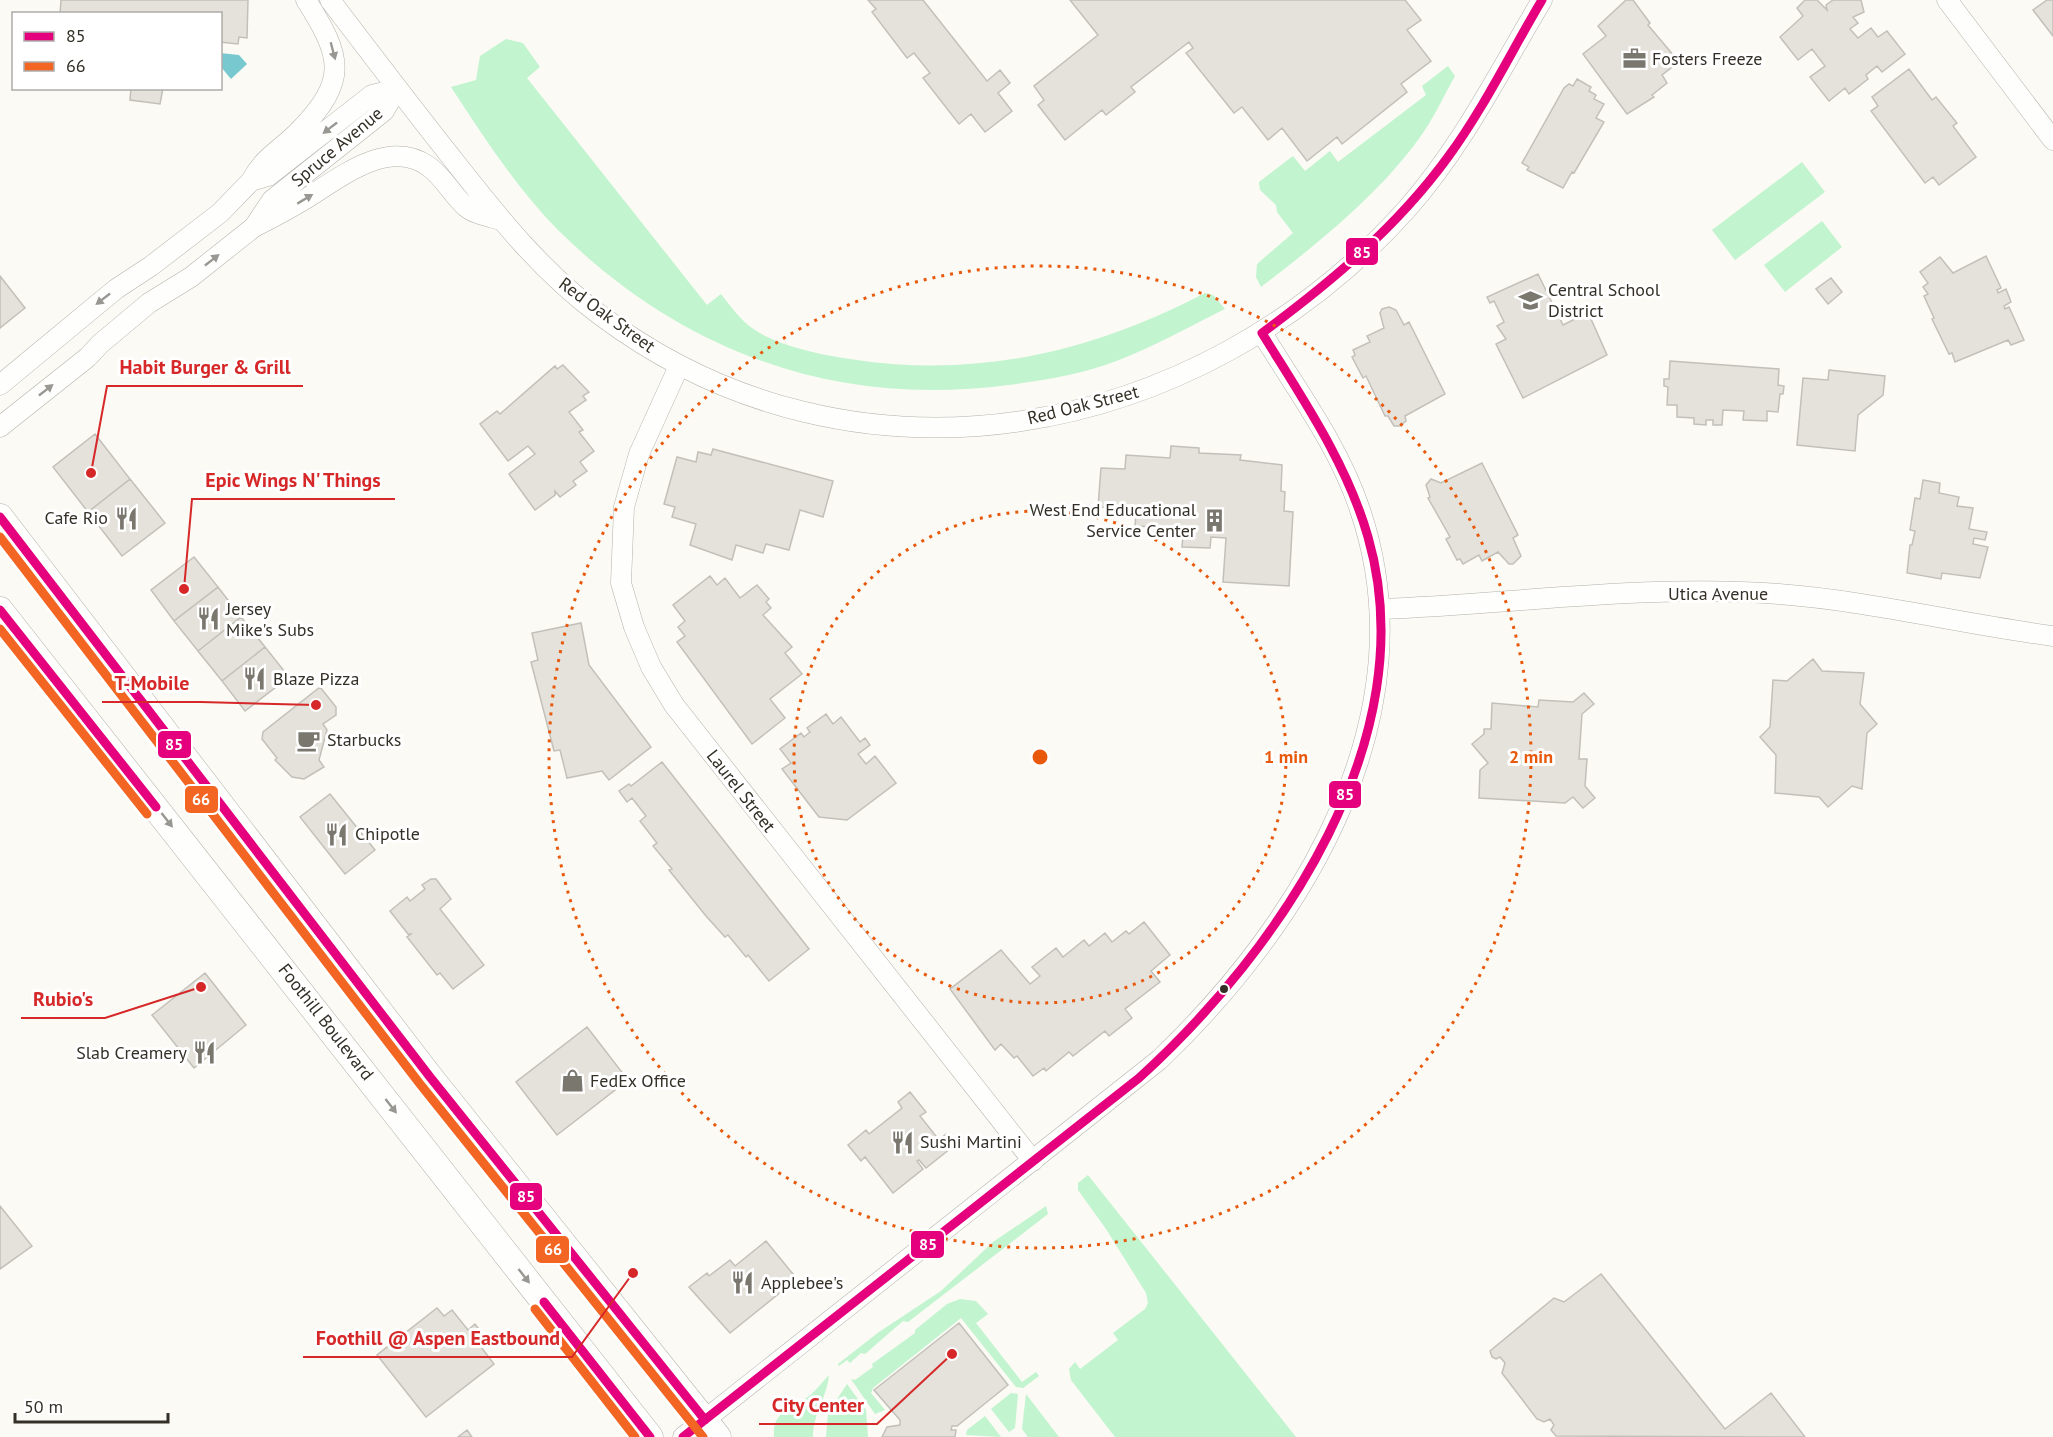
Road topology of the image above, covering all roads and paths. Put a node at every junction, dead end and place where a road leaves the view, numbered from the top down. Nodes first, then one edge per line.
1 (306, 0) edge
2 (330, 0) edge
3 (1542, 0) edge
4 (1947, 0) edge
5 (397, 88) junction
6 (2053, 140) edge
7 (251, 181) junction
8 (501, 220) junction
9 (254, 227) junction
10 (1262, 333) junction
11 (679, 366) junction
12 (0, 385) edge
13 (0, 427) edge
14 (0, 518) edge
15 (1381, 609) junction
16 (0, 610) edge
17 (2053, 636) edge
18 (1033, 1161) junction
19 (711, 1428) edge
20 (650, 1437) edge
21 (683, 1437) edge

1 -> 7 street
2 - 5 street, Red Oak Street
3 - 10 street, Red Oak Street
4 - 6 street
5 -> 7 street, Spruce Avenue
5 - 8 street, Red Oak Street
5 - 9 street, Spruce Avenue
7 -> 12 street, Spruce Avenue
9 -> 8 street
8 - 11 street, Red Oak Street
13 -> 9 street, Spruce Avenue
10 - 11 street, Red Oak Street
10 - 15 street
11 - 18 street, Laurel Street
14 - 19 main road
15 - 17 street, Utica Avenue
15 - 18 street
16 -> 20 main road, Foothill Boulevard
18 - 19 street
19 - 21 street

